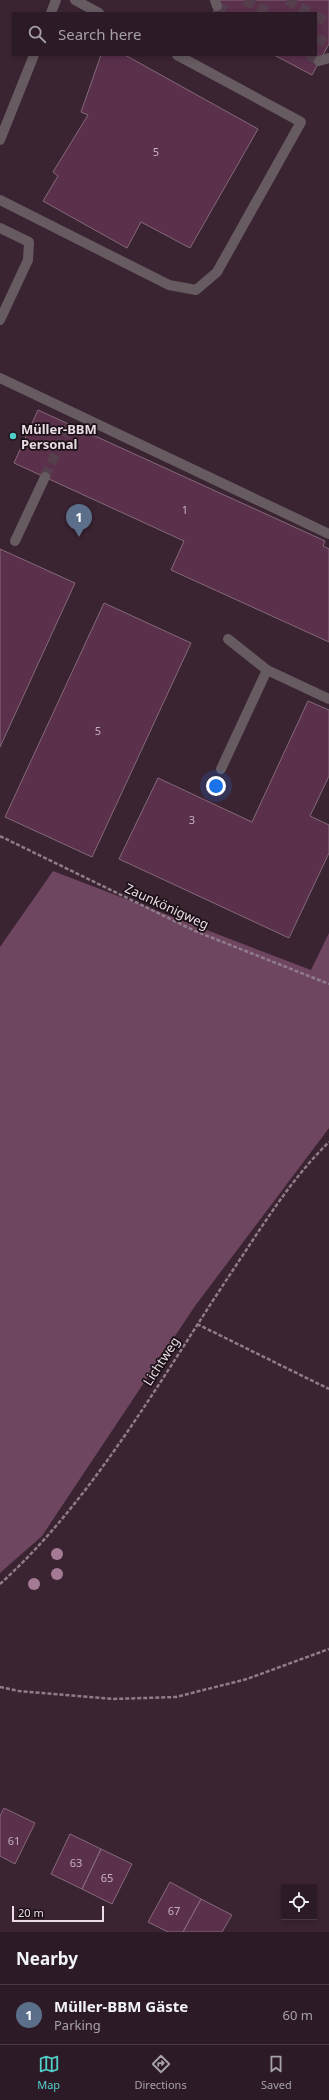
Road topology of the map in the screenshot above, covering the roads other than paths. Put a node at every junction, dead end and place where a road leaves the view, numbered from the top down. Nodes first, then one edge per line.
1 (56, 0) edge
2 (75, 0) edge
3 (51, 12) edge
4 (97, 12) edge
5 (34, 56) edge
6 (179, 56) edge
7 (2, 129) edge
8 (0, 140) edge
9 (0, 200) edge
10 (0, 228) edge
11 (0, 320) edge
12 (0, 378) edge
13 (45, 477) tunnel mouth
14 (329, 534) edge
15 (15, 541) dead end
16 (228, 639) dead end
17 (267, 670) junction
18 (329, 699) edge
19 (220, 769) dead end

1 - 3 street
2 - 4 street
5 - 7 street
6 - 9 street
7 - 8 street
10 - 11 street
12 - 14 street
13 - 15 street
16 - 17 street
17 - 18 street
17 - 19 street

